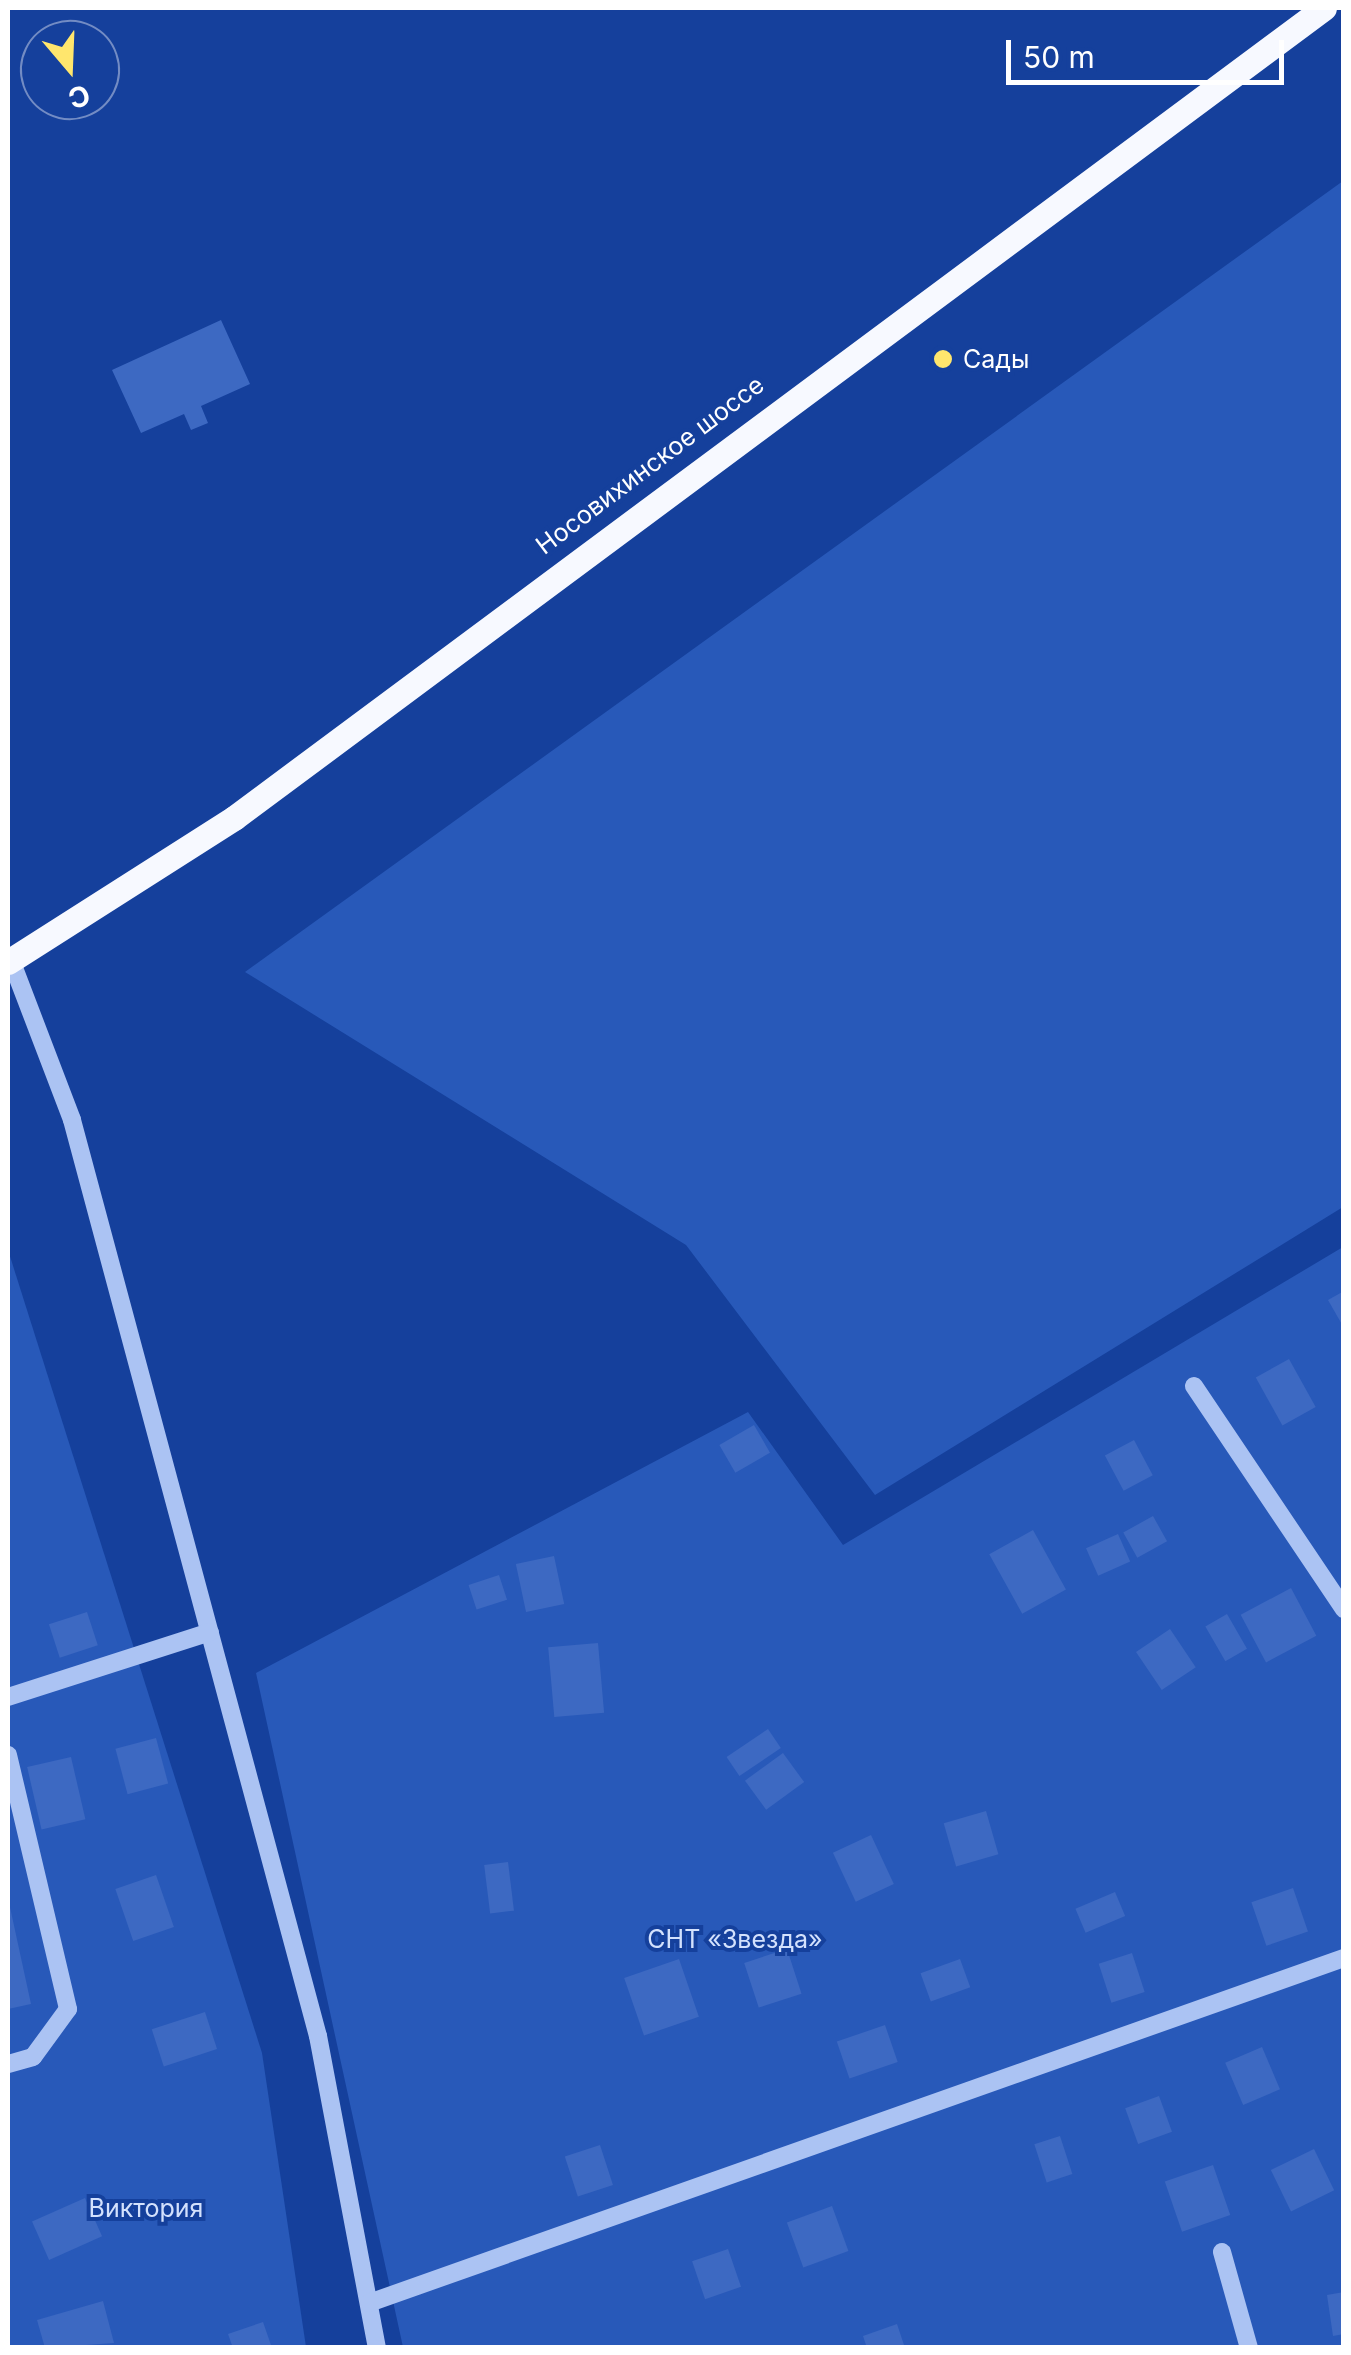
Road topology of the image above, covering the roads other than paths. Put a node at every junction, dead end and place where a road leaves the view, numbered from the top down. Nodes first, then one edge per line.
1 (1324, 8) edge
2 (10, 961) edge
3 (1194, 1386) dead end
4 (1344, 1609) edge
5 (210, 1632) junction
6 (8, 1697) edge
7 (8, 1754) edge
8 (1344, 1958) edge
9 (8, 2064) edge
10 (1222, 2252) dead end
11 (369, 2303) junction
12 (377, 2348) edge
13 (1249, 2348) edge

1 - 2 main road, Носовихинское шоссе
2 - 5 street
3 - 4 street
5 - 6 street
5 - 11 street
7 - 9 street
8 - 11 street
10 - 13 street
11 - 12 street

